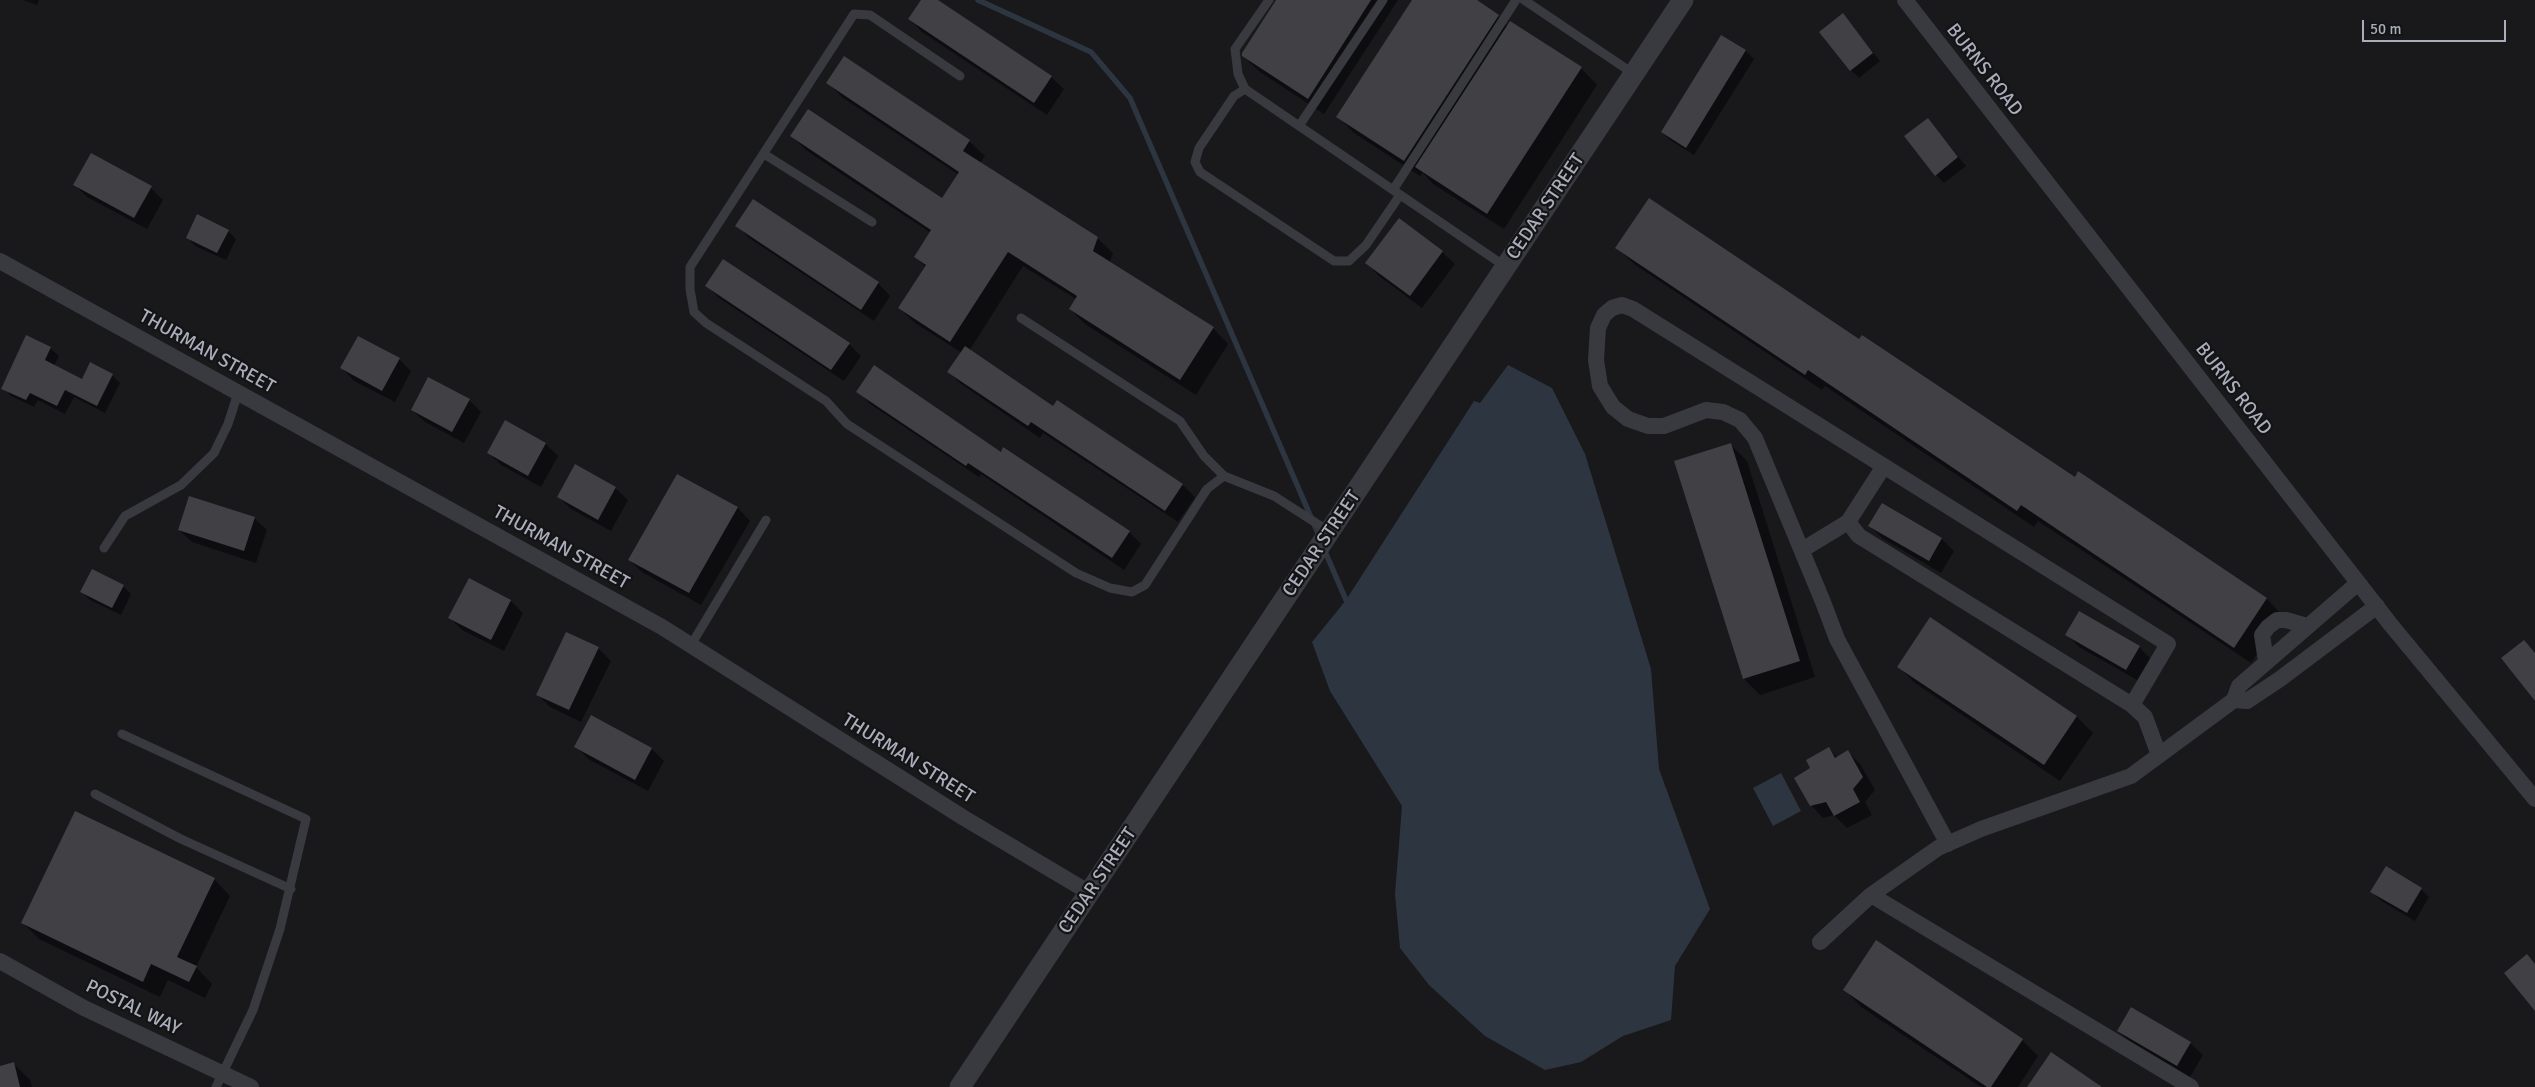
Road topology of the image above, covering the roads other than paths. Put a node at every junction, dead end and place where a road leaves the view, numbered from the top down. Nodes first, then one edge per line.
1 (1269, 0) edge
2 (1383, 0) edge
3 (1516, 0) edge
4 (1524, 0) edge
5 (1683, 0) edge
6 (1905, 0) edge
7 (1635, 74) junction
8 (960, 76) dead end
9 (1245, 89) junction
10 (1299, 126) junction
11 (764, 154) junction
12 (1397, 193) junction
13 (872, 222) dead end
14 (0, 261) edge
15 (1506, 267) junction
16 (1022, 318) dead end
17 (238, 393) junction
18 (1884, 466) junction
19 (1224, 476) junction
20 (766, 520) dead end
21 (1848, 522) junction
22 (1330, 532) junction
23 (104, 548) dead end
24 (1802, 550) junction
25 (2358, 583) junction
26 (2377, 606) junction
27 (2307, 626) junction
28 (691, 645) junction
29 (2273, 670) junction
30 (2234, 700) junction
31 (2132, 705) junction
32 (122, 734) dead end
33 (2159, 755) junction
34 (94, 794) dead end
35 (2535, 799) edge
36 (1948, 844) junction
37 (290, 889) junction
38 (1090, 893) junction
39 (1871, 895) junction
40 (1820, 942) dead end
41 (0, 960) edge
42 (219, 1080) edge
43 (251, 1087) edge
44 (960, 1087) edge
45 (2191, 1087) edge

1 - 9 lane
2 - 10 lane
3 - 12 lane
4 - 7 lane
5 - 7 street, CEDAR STREET
6 - 25 street, BURNS ROAD
7 - 15 street, CEDAR STREET
8 - 11 lane
9 - 10 lane
9 - 12 lane
10 - 12 lane
11 - 13 lane
11 - 19 lane
12 - 15 lane
14 - 17 street, THURMAN STREET
15 - 22 street, CEDAR STREET
16 - 19 lane
17 - 23 lane
17 - 28 street, THURMAN STREET
18 - 21 street
18 - 24 street
18 - 31 street
19 - 22 lane
20 - 28 lane
21 - 24 street
21 - 31 street
22 - 38 street, CEDAR STREET
24 - 36 street
25 - 26 street, BURNS ROAD
25 - 27 street
26 - 29 street
26 - 35 street, BURNS ROAD
27 - 29 street
27 - 29 street
28 - 38 street, THURMAN STREET
29 - 30 street
29 - 30 street
30 - 33 street
31 - 33 street
32 - 37 lane
33 - 36 street
34 - 37 lane
36 - 39 street
37 - 42 lane
38 - 44 street, CEDAR STREET
39 - 40 street
39 - 45 street
41 - 42 street, POSTAL WAY
42 - 43 street, POSTAL WAY

